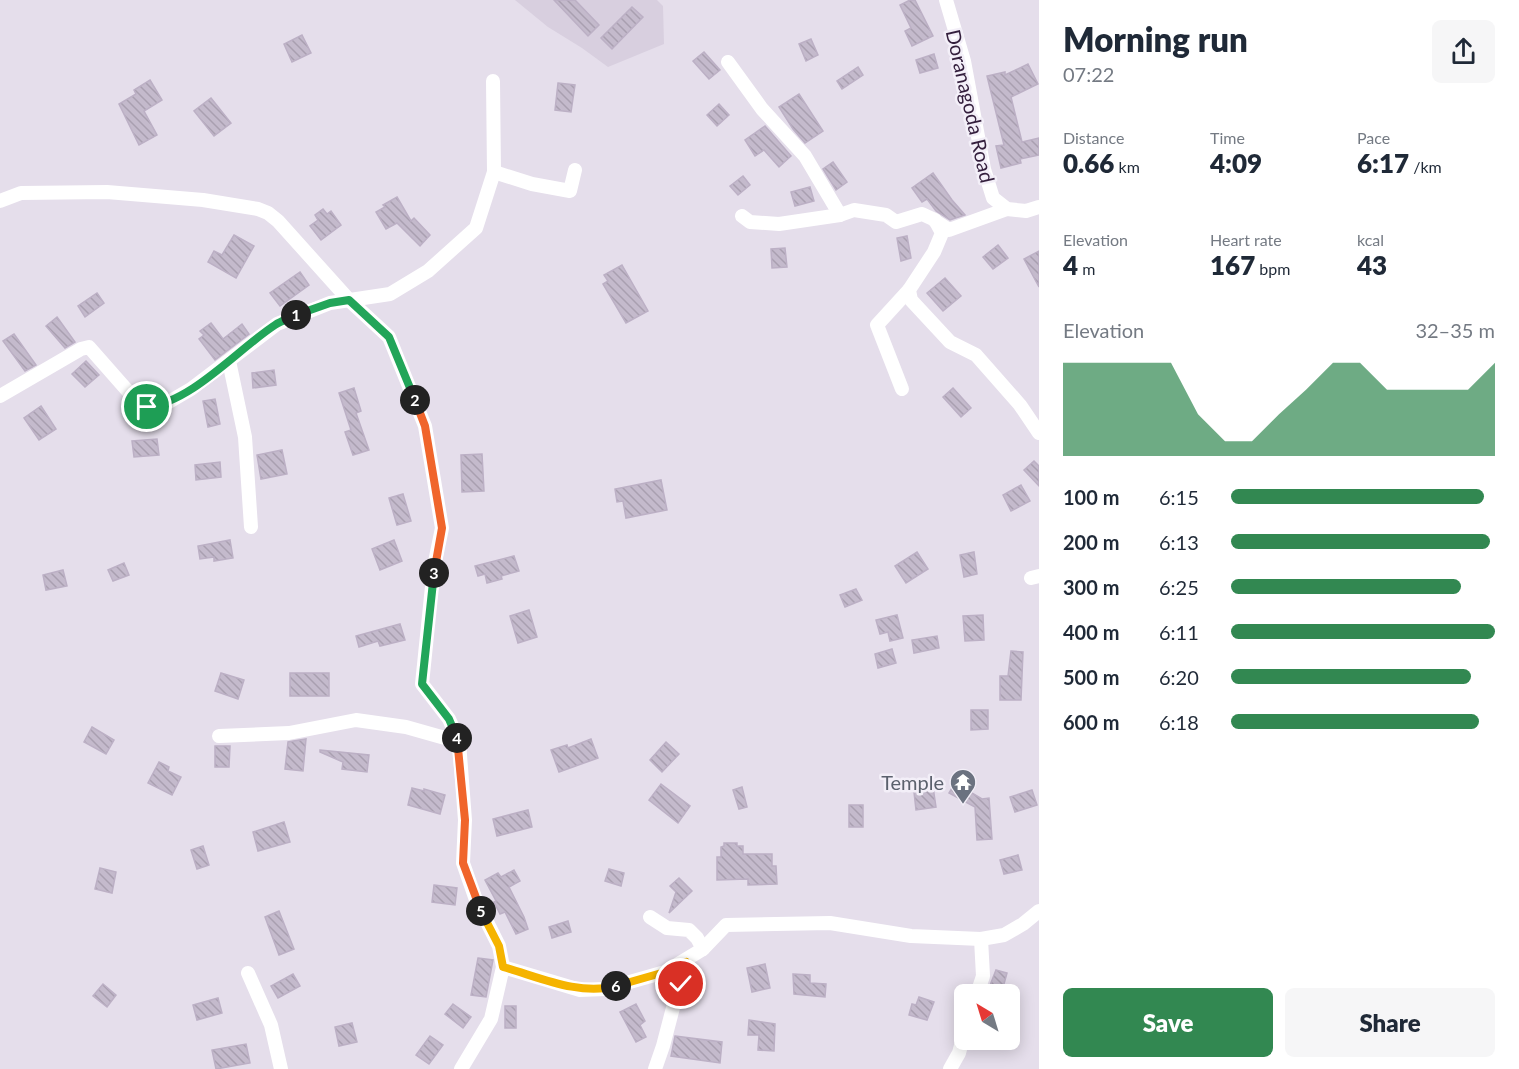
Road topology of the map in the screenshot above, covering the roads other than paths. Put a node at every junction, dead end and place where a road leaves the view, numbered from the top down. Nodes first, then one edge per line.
1 (946, 0) edge
2 (728, 62) dead end
3 (493, 81) dead end
4 (575, 170) dead end
5 (494, 172) junction
6 (0, 201) edge
7 (1039, 207) edge
8 (1007, 209) junction
9 (840, 215) junction
10 (742, 216) dead end
11 (935, 220) junction
12 (909, 290) junction
13 (349, 300) junction
14 (230, 361) junction
15 (902, 389) dead end
16 (0, 396) edge
17 (1039, 433) edge
18 (251, 527) dead end
19 (219, 736) dead end
20 (459, 742) junction
21 (1039, 910) edge
22 (650, 917) dead end
23 (981, 939) junction
24 (703, 949) junction
25 (686, 962) junction
26 (503, 967) junction
27 (248, 973) dead end
28 (980, 984) edge
29 (960, 1050) edge
30 (281, 1069) edge
31 (461, 1069) edge
32 (655, 1069) edge
33 (950, 1069) edge

1 - 8 street, Doranagoda Road
2 - 9 street
3 - 5 street
4 - 5 street
5 - 13 street
6 - 13 street
7 - 8 street
8 - 11 street
9 - 10 street
9 - 11 street
11 - 12 street
12 - 15 street
12 - 17 street
13 - 14 street
13 - 20 street
14 - 16 street
14 - 18 street
19 - 20 street
20 - 26 street
21 - 23 street
22 - 24 street
23 - 24 street
23 - 28 street
24 - 25 street
25 - 26 street
25 - 32 street
26 - 31 street
27 - 30 street
29 - 33 street

